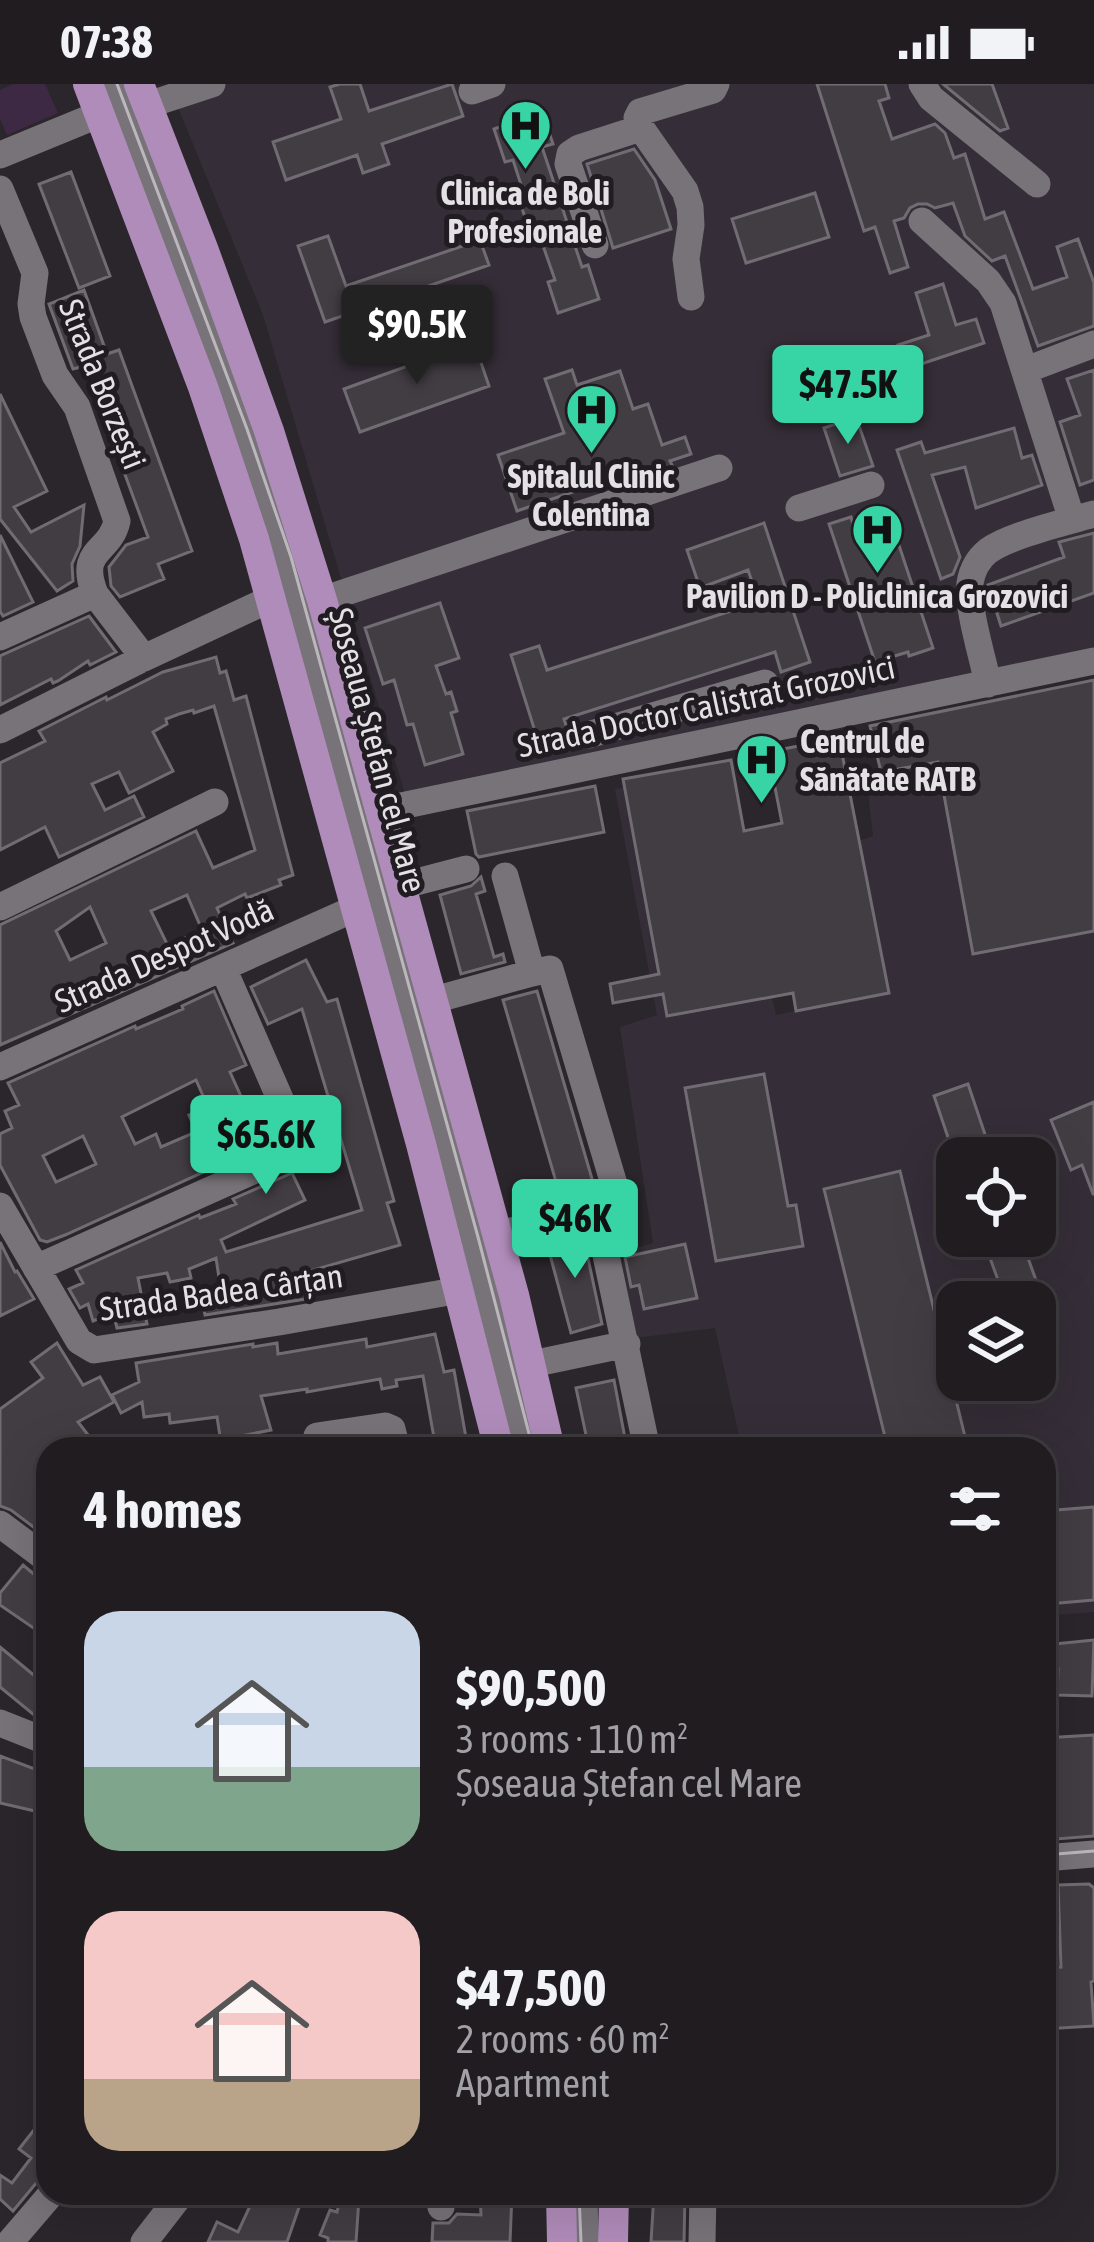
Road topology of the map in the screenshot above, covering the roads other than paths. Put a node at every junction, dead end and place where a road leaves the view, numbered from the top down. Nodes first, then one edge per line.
1 (88, 84) edge
2 (212, 84) edge
3 (716, 84) edge
4 (922, 84) edge
5 (124, 99) edge
6 (641, 128) junction
7 (0, 154) edge
8 (1037, 184) dead end
9 (0, 189) edge
10 (922, 221) dead end
11 (595, 245) dead end
12 (691, 297) dead end
13 (1094, 344) edge
14 (1026, 370) junction
15 (719, 468) dead end
16 (871, 485) dead end
17 (799, 508) dead end
18 (1083, 517) edge
19 (95, 594) junction
20 (270, 599) junction
21 (322, 600) junction
22 (0, 637) edge
23 (144, 658) junction
24 (1094, 662) edge
25 (765, 683) dead end
26 (988, 684) junction
27 (686, 706) junction
28 (0, 730) edge
29 (589, 735) dead end
30 (694, 747) junction
31 (215, 802) dead end
32 (357, 816) junction
33 (466, 869) dead end
34 (505, 876) dead end
35 (401, 886) junction
36 (0, 907) edge
37 (356, 908) junction
38 (223, 968) junction
39 (532, 973) junction
40 (434, 1000) junction
41 (0, 1067) edge
42 (0, 1206) edge
43 (596, 1208) junction
44 (497, 1235) junction
45 (31, 1259) junction
46 (0, 1266) edge
47 (460, 1290) junction
48 (627, 1344) junction
49 (532, 1364) junction
50 (317, 1437) edge
51 (394, 1437) edge
52 (497, 1437) edge
53 (525, 1437) edge
54 (547, 1437) edge
55 (645, 1437) edge
56 (0, 1524) edge
57 (36, 1551) edge
58 (0, 1724) edge
59 (36, 1738) edge
60 (1094, 1854) edge
61 (1056, 1857) edge
62 (42, 2205) edge
63 (166, 2205) edge
64 (561, 2205) edge
65 (584, 2205) edge
66 (614, 2205) edge
67 (703, 2205) edge
68 (10, 2242) edge
69 (144, 2242) edge
70 (562, 2242) edge
71 (585, 2242) edge
72 (613, 2242) edge
73 (702, 2242) edge

1 - 5 main road, Șoseaua Ștefan cel Mare
2 - 5 street
3 - 6 street
4 - 8 street
5 - 7 street
5 - 20 main road, Șoseaua Ștefan cel Mare
5 - 21 main road, Șoseaua Ștefan cel Mare
5 - 32 street, Șoseaua Ștefan cel Mare
6 - 11 street
6 - 12 street
9 - 19 street, Strada Borzești
10 - 14 street
13 - 14 street
14 - 18 street
15 - 21 street
16 - 17 street
18 - 26 street
19 - 22 street
19 - 23 street
20 - 23 street
20 - 32 main road, Șoseaua Ștefan cel Mare
21 - 32 main road, Șoseaua Ștefan cel Mare
23 - 28 street
24 - 26 street, Strada Doctor Calistrat Grozovici
25 - 27 street
26 - 30 street, Strada Doctor Calistrat Grozovici
27 - 29 street
27 - 30 street
30 - 32 street, Strada Doctor Calistrat Grozovici
31 - 36 street
32 - 35 main road, Șoseaua Ștefan cel Mare
32 - 37 main road, Șoseaua Ștefan cel Mare
32 - 53 street, Șoseaua Ștefan cel Mare
33 - 35 street
34 - 39 street
35 - 40 main road, Șoseaua Ștefan cel Mare
37 - 38 street, Strada Despot Vodă
37 - 47 main road, Șoseaua Ștefan cel Mare
38 - 41 street, Strada Despot Vodă
38 - 45 street
39 - 40 street
39 - 43 street
40 - 44 main road, Șoseaua Ștefan cel Mare
42 - 45 street, Strada Badea Cârțan
43 - 44 street
43 - 48 street
44 - 49 main road, Șoseaua Ștefan cel Mare
45 - 46 street
45 - 47 street, Strada Badea Cârțan
47 - 52 main road, Șoseaua Ștefan cel Mare
48 - 49 street
48 - 55 street
49 - 54 main road, Șoseaua Ștefan cel Mare
50 - 51 street
56 - 57 street
58 - 59 street
60 - 61 street
62 - 68 street
63 - 69 street
64 - 70 main road
65 - 71 street
66 - 72 main road
67 - 73 street

